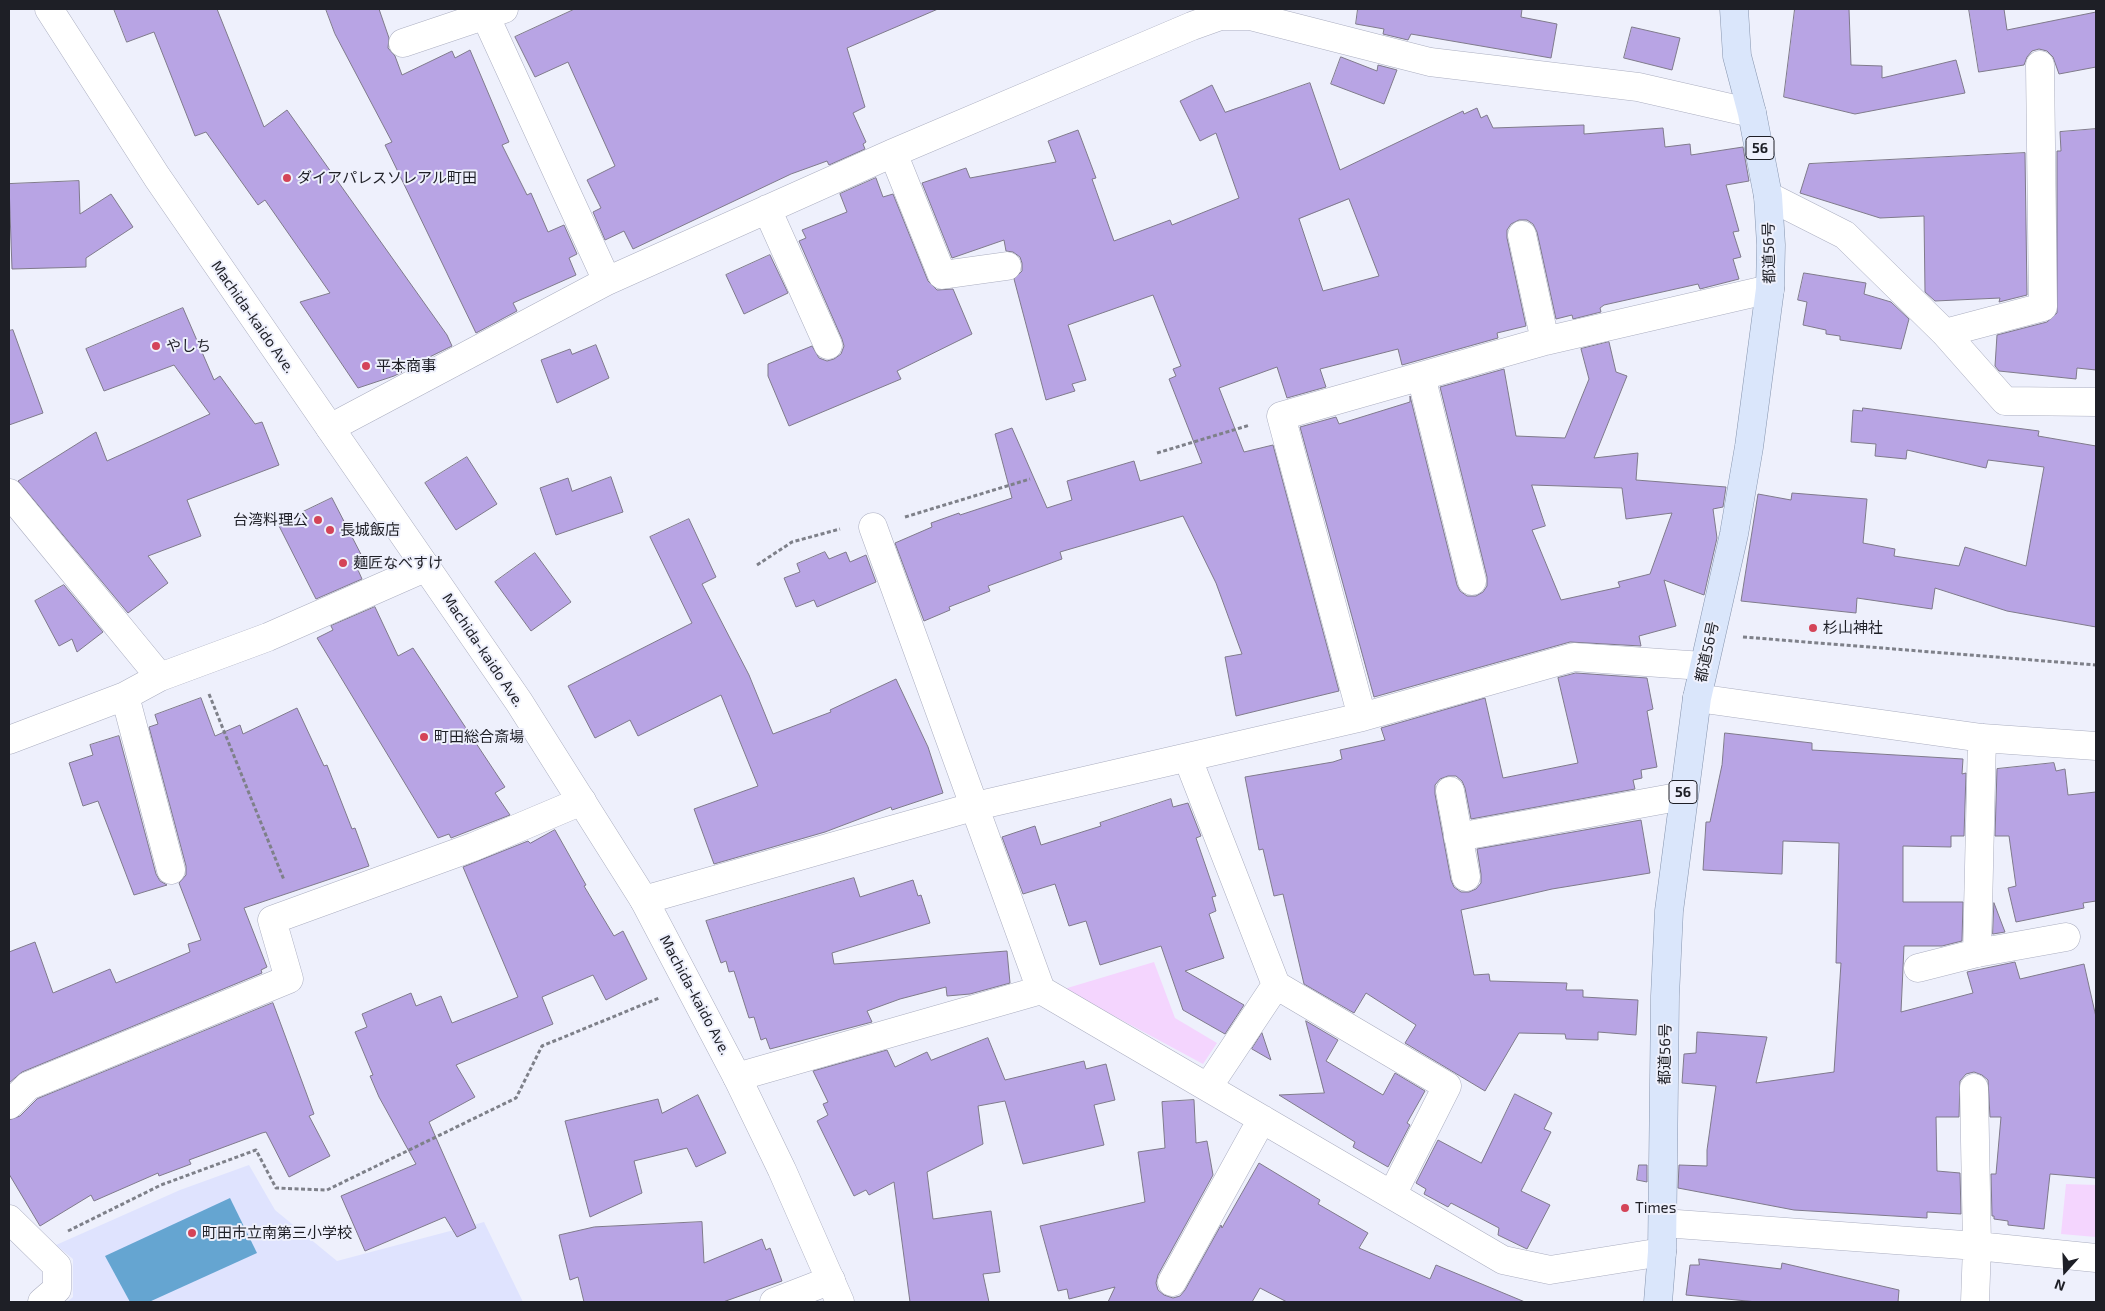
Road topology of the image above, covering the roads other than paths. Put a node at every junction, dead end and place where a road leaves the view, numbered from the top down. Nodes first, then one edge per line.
1 (49, 9) edge
2 (1734, 9) edge
3 (495, 12) edge
4 (1190, 17) edge
5 (403, 43) dead end
6 (2040, 64) dead end
7 (1752, 113) junction
8 (893, 153) junction
9 (1768, 196) junction
10 (767, 209) junction
11 (1522, 235) dead end
12 (1007, 266) dead end
13 (607, 281) junction
14 (1770, 289) junction
15 (1945, 333) junction
16 (1545, 341) junction
17 (828, 346) dead end
18 (1421, 376) junction
19 (2096, 402) edge
20 (330, 428) junction
21 (9, 493) edge
22 (873, 527) dead end
23 (427, 567) junction
24 (1472, 581) dead end
25 (1703, 666) junction
26 (160, 677) junction
27 (125, 696) junction
28 (1697, 698) junction
29 (1362, 717) junction
30 (1982, 738) junction
31 (9, 740) edge
32 (2096, 746) edge
33 (1188, 758) junction
34 (1450, 791) dead end
35 (1683, 796) junction
36 (582, 801) junction
37 (976, 806) junction
38 (1458, 837) junction
39 (171, 870) dead end
40 (1466, 876) dead end
41 (644, 900) junction
42 (2066, 937) dead end
43 (1977, 953) junction
44 (1918, 968) dead end
45 (1276, 985) junction
46 (1041, 990) junction
47 (738, 1077) junction
48 (1208, 1088) junction
49 (1974, 1088) dead end
50 (9, 1105) edge
51 (1262, 1119) junction
52 (1392, 1195) junction
53 (9, 1219) edge
54 (1663, 1222) junction
55 (1977, 1246) junction
56 (1662, 1252) junction
57 (2096, 1258) edge
58 (1172, 1282) dead end
59 (836, 1291) edge
60 (42, 1302) edge
61 (774, 1302) edge
62 (1658, 1302) edge
63 (1975, 1302) edge

1 - 20 street, Machida-kaido Ave.
2 - 7 main road, 都道56号 / 56
3 - 5 street
3 - 13 street
4 - 7 street
4 - 8 street
6 - 15 street
7 - 9 main road, 都道56号 / 56
8 - 10 street
8 - 12 street
9 - 14 main road, 都道56号 / 56
9 - 15 street
10 - 13 street
10 - 17 street
11 - 16 street
13 - 20 street
14 - 16 street
14 - 25 main road, 都道56号 / 56
15 - 19 street
16 - 18 street
18 - 24 street
18 - 29 street
20 - 23 street, Machida-kaido Ave.
21 - 26 street
22 - 37 street
23 - 26 street
23 - 36 street, Machida-kaido Ave.
25 - 28 main road, 都道56号 / 56
25 - 29 street
26 - 27 street
27 - 31 street
27 - 39 street
28 - 30 street
28 - 35 main road, 都道56号 / 56
29 - 33 street
30 - 32 street
30 - 43 street
33 - 37 street
33 - 45 street
34 - 38 street
35 - 38 street
35 - 54 main road, 都道56号 / 56
36 - 41 street, Machida-kaido Ave.
36 - 50 street
37 - 41 street
37 - 46 street
38 - 40 street
41 - 47 street, Machida-kaido Ave.
42 - 43 street
43 - 44 street
45 - 48 street
45 - 52 street
46 - 47 street
46 - 48 street
47 - 59 street, Machida-kaido Ave.
48 - 51 street
49 - 55 street
51 - 52 street
51 - 58 street
52 - 56 street
53 - 60 street
54 - 55 street
54 - 56 main road, 都道56号 / 56
55 - 57 street
55 - 63 street
56 - 62 main road, 都道56号 / 56
59 - 61 street

